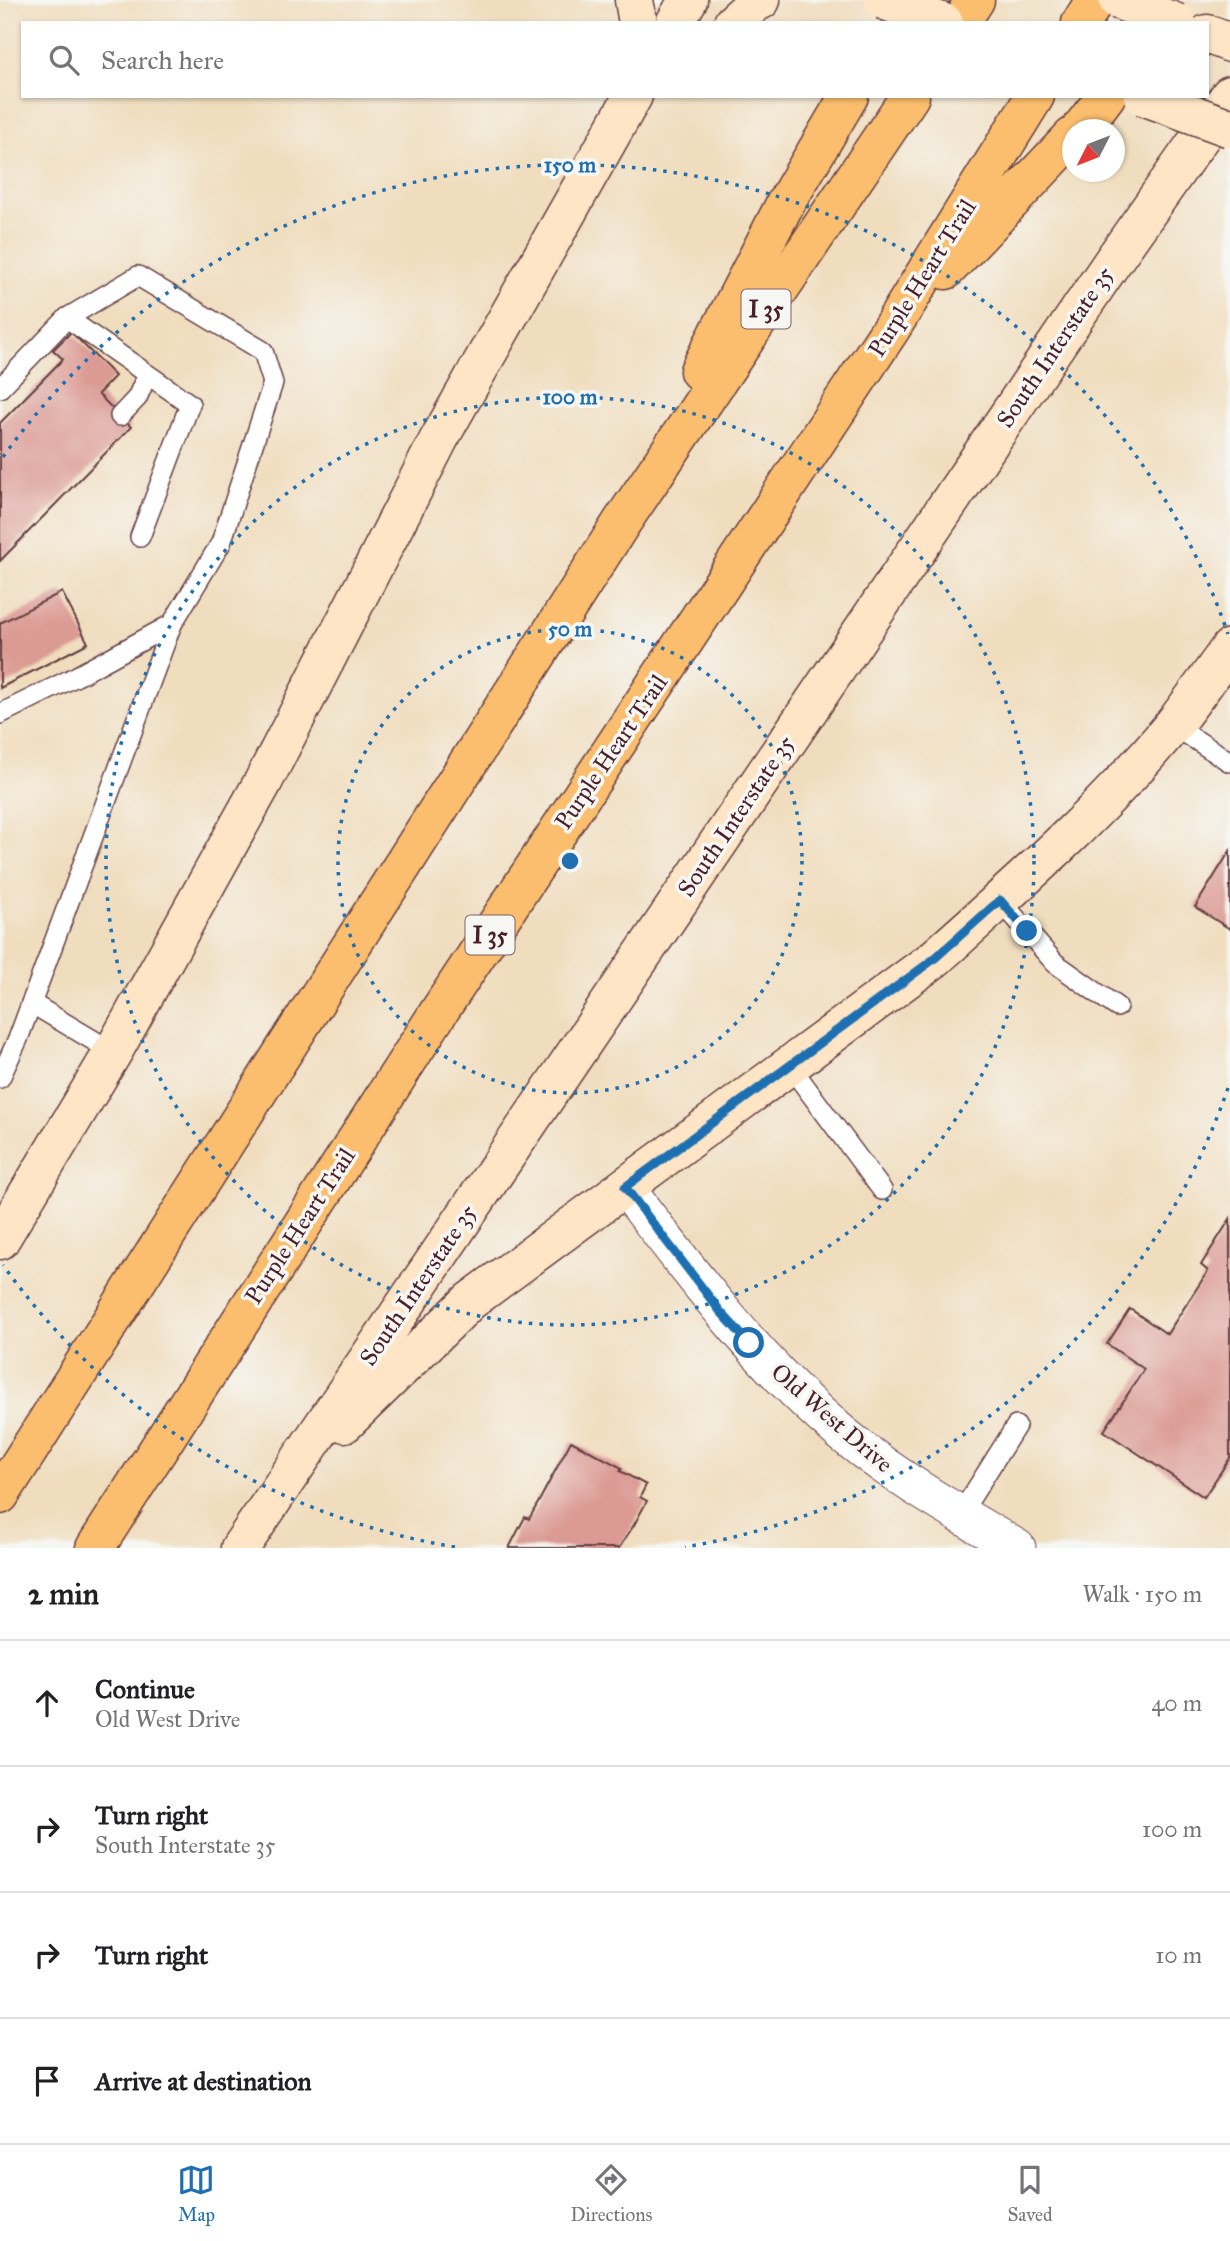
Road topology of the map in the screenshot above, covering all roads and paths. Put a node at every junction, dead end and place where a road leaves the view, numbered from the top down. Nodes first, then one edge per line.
1 (634, 0) edge
2 (688, 0) edge
3 (761, 0) edge
4 (883, 0) edge
5 (907, 0) edge
6 (975, 0) edge
7 (1095, 0) edge
8 (1118, 0) edge
9 (1182, 0) edge
10 (638, 21) edge
11 (676, 21) edge
12 (735, 21) edge
13 (894, 21) edge
14 (939, 21) edge
15 (961, 21) edge
16 (1082, 21) edge
17 (1166, 21) edge
18 (1172, 21) edge
19 (1209, 35) edge
20 (1230, 43) edge
21 (1230, 95) edge
22 (632, 98) edge
23 (848, 98) edge
24 (909, 98) edge
25 (1034, 98) edge
26 (1104, 98) edge
27 (1148, 98) edge
28 (1088, 119) edge
29 (1230, 128) edge
30 (1062, 149) edge
31 (67, 318) junction
32 (892, 327) junction
33 (147, 374) junction
34 (0, 388) edge
35 (120, 416) dead end
36 (622, 522) junction
37 (139, 537) dead end
38 (172, 624) junction
39 (1230, 648) edge
40 (0, 714) edge
41 (1173, 725) junction
42 (1230, 762) edge
43 (1000, 900) junction
44 (31, 1003) junction
45 (1117, 1007) dead end
46 (113, 1052) junction
47 (790, 1066) junction
48 (0, 1078) edge
49 (625, 1187) junction
50 (882, 1190) dead end
51 (0, 1240) edge
52 (1016, 1426) dead end
53 (0, 1495) edge
54 (960, 1515) junction
55 (243, 1544) edge
56 (95, 1548) edge
57 (1017, 1548) edge

1 - 10 main road
2 - 11 main road
3 - 12 main road
4 - 14 main road, bridge
5 - 13 highway
6 - 15 highway
7 - 16 highway
8 - 18 main road, bridge
9 - 17 highway
19 - 20 main road
21 - 55 main road, South Interstate 35
22 - 46 main road
23 - 36 highway
24 - 36 highway, I 35
25 - 32 highway, Purple Heart Trail / I 35
26 - 28 highway
27 - 29 main road, bridge
30 - 32 highway
31 - 33 lane
31 - 34 lane
31 - 38 lane
32 - 56 highway, Purple Heart Trail / I 35
33 - 35 lane
33 - 37 lane
36 - 53 highway, I 35
38 - 40 lane
38 - 44 lane
39 - 41 main road, South Interstate 35
41 - 42 lane
41 - 43 main road, South Interstate 35
43 - 45 lane
43 - 47 main road, South Interstate 35
44 - 46 lane
44 - 48 lane
46 - 51 main road
47 - 49 main road, South Interstate 35
47 - 50 lane
49 - 54 street, Old West Drive
49 - 55 main road, South Interstate 35
52 - 54 lane
54 - 57 street, Old West Drive

